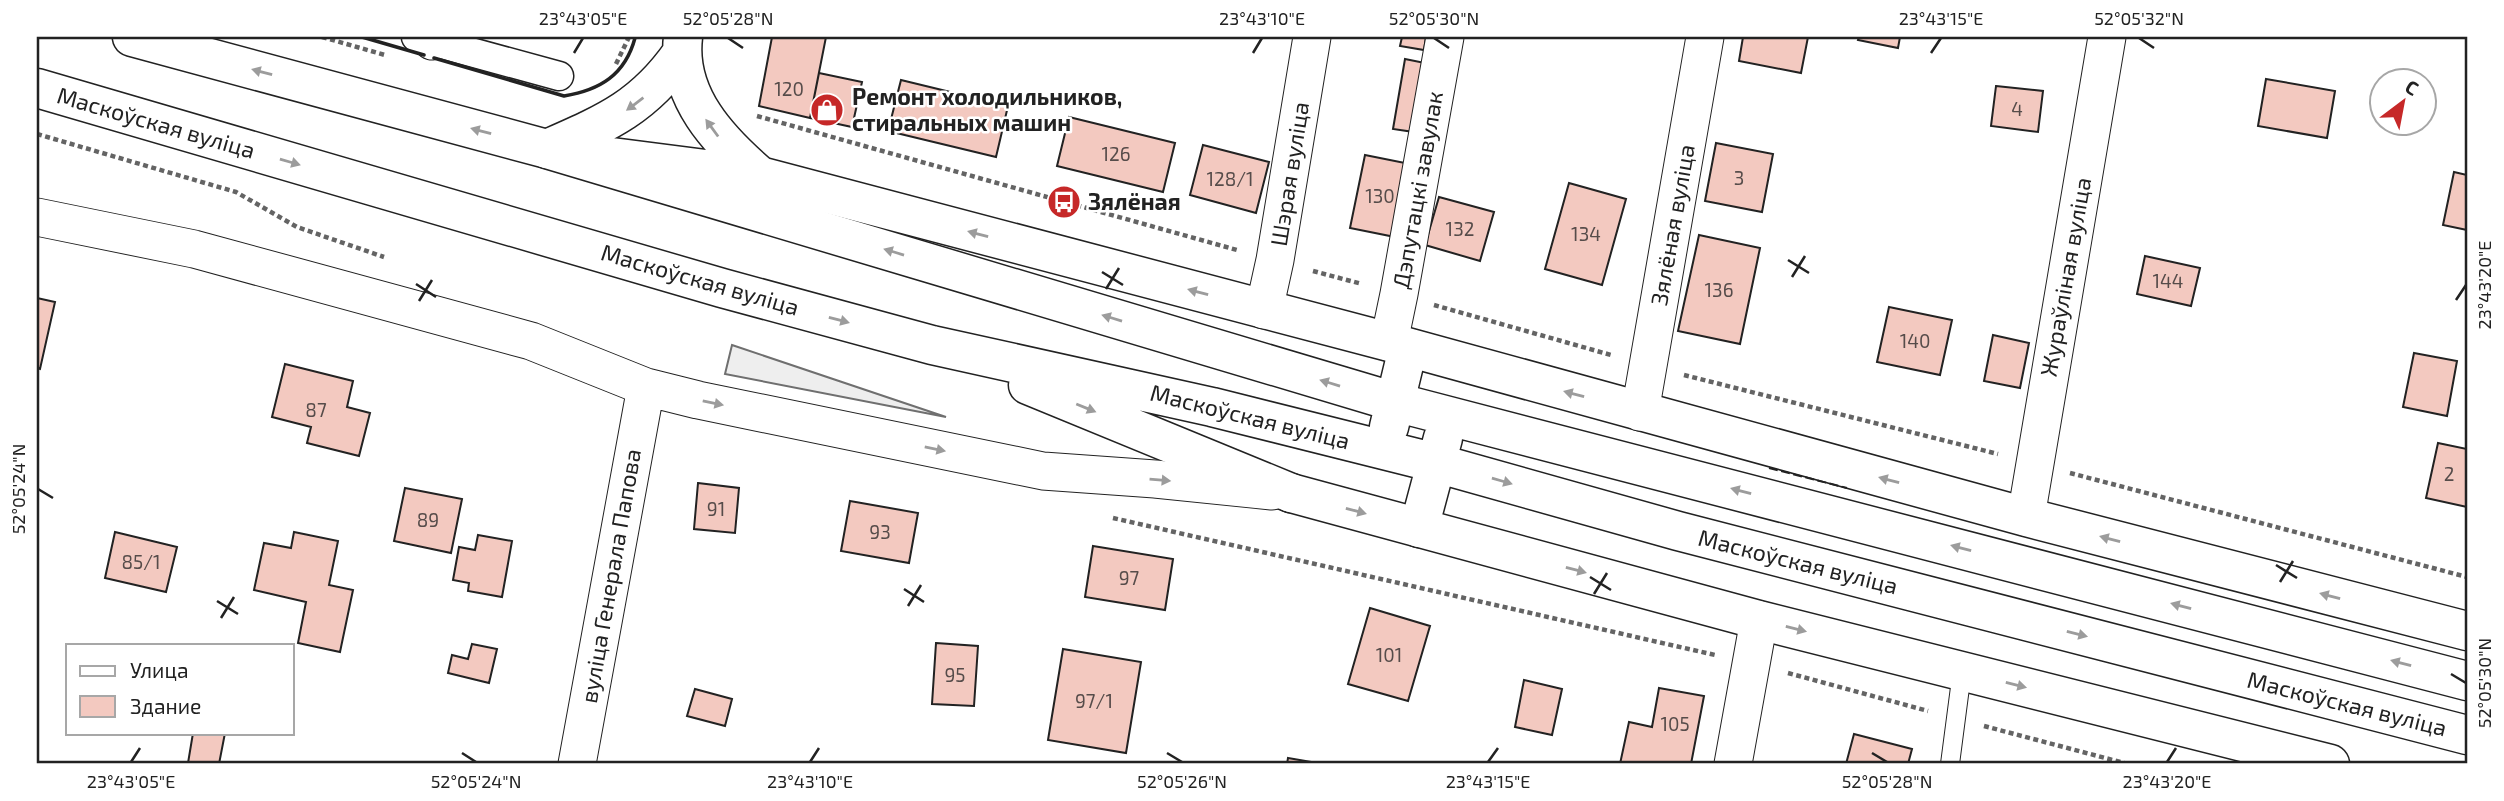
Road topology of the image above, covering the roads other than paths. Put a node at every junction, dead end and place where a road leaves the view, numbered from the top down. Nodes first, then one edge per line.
1 (132, 37) edge
2 (1312, 37) edge
3 (1445, 37) edge
4 (1705, 37) edge
5 (2107, 37) edge
6 (427, 38) edge
7 (682, 46) edge
8 (559, 76) dead end
9 (37, 88) edge
10 (547, 149) junction
11 (760, 176) junction
12 (37, 217) edge
13 (1264, 310) junction
14 (932, 345) junction
15 (1398, 345) junction
16 (646, 387) junction
17 (1395, 402) junction
18 (1640, 412) junction
19 (1448, 415) junction
20 (1384, 450) junction
21 (1436, 463) junction
22 (1291, 493) junction
23 (2026, 517) junction
24 (1419, 528) junction
25 (1759, 620) junction
26 (2467, 631) edge
27 (1962, 671) junction
28 (2467, 681) edge
29 (2467, 735) edge
30 (577, 764) edge
31 (1733, 764) edge
32 (1950, 764) edge
33 (2330, 764) edge

10 -> 1 main road
2 - 13 street, Шэрая вуліца
3 - 15 street, Дэпутацкі завулак
4 - 18 street, Зялёная вуліца
5 - 23 street, Жураўліная вуліца
6 - 8 street
7 -> 10 main road
11 -> 7 main road
9 -> 14 main road, Маскоўская вуліца
10 - 11 main road
17 -> 10 main road
13 -> 11 main road
12 - 16 street
13 - 15 main road
14 - 20 main road, Маскоўская вуліца
14 -> 22 main road
15 - 17 main road
18 -> 15 main road
16 -> 22 street
16 - 30 street, вуліца Генерала Папова
17 - 19 main road
17 - 20 main road
23 -> 18 main road
19 - 21 main road
28 -> 19 main road
20 - 21 main road, Маскоўская вуліца
21 - 24 main road
21 -> 29 main road, Маскоўская вуліца
22 -> 24 main road
26 -> 23 main road
24 -> 25 main road
25 -> 27 main road
25 - 31 street
27 - 32 lane
27 -> 33 main road

